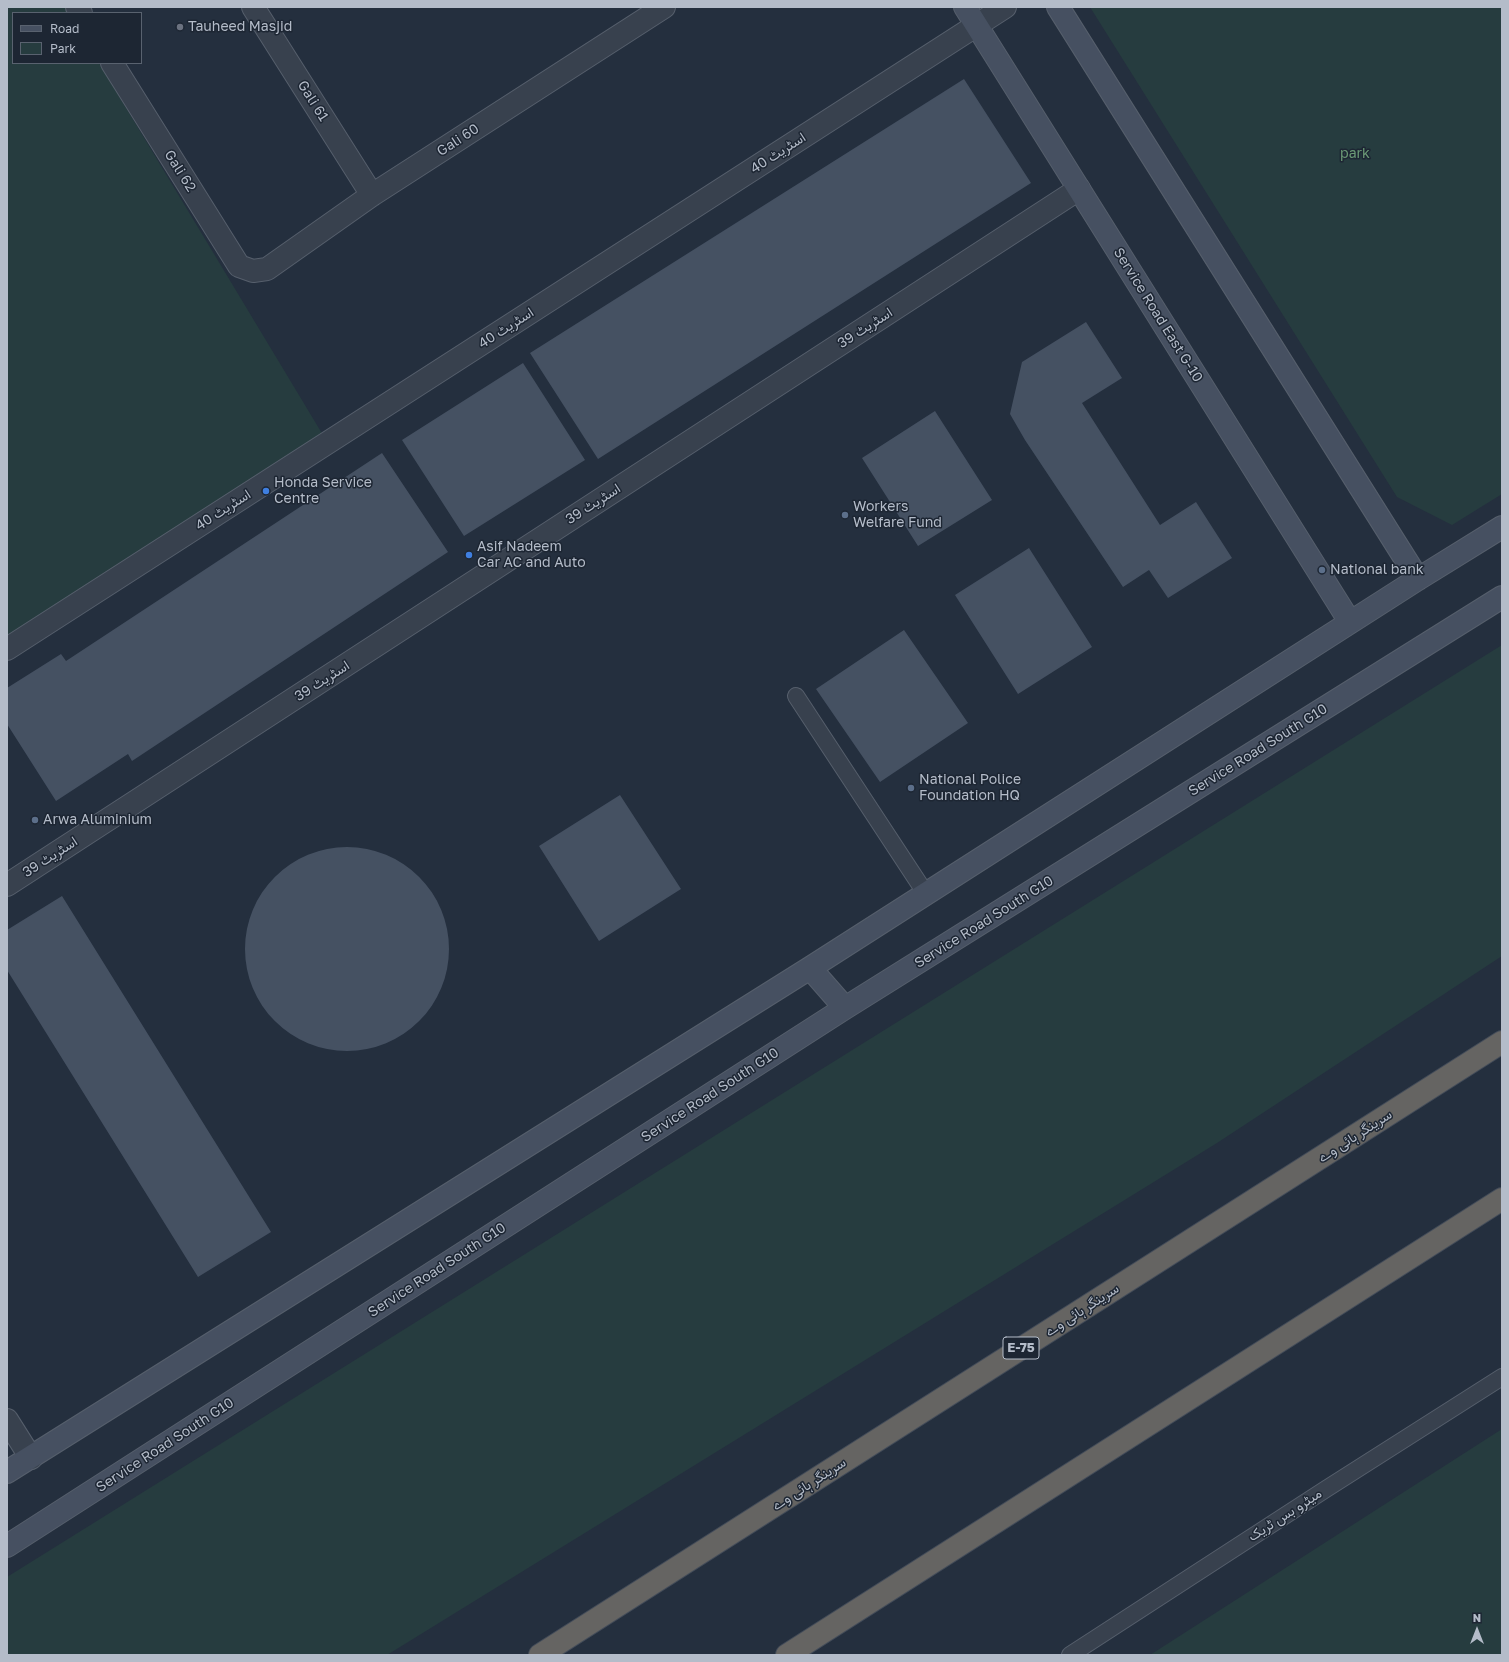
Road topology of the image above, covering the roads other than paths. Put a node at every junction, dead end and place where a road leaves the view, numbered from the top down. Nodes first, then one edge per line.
1 (253, 7) edge
2 (664, 7) edge
3 (965, 7) edge
4 (1005, 7) edge
5 (1058, 7) edge
6 (976, 25) junction
7 (113, 64) edge
8 (1079, 189) junction
9 (372, 195) junction
10 (253, 271) joint
11 (1502, 527) edge
12 (1418, 578) junction
13 (1502, 597) edge
14 (1350, 622) junction
15 (7, 649) edge
16 (796, 696) dead end
17 (7, 885) edge
18 (926, 894) junction
19 (810, 968) junction
20 (845, 1008) junction
21 (1502, 1042) edge
22 (1502, 1199) edge
23 (1502, 1377) edge
24 (7, 1420) edge
25 (31, 1458) junction
26 (7, 1472) edge
27 (7, 1546) edge
28 (540, 1655) edge
29 (787, 1655) edge
30 (1070, 1655) edge

1 - 9 street, Gali 61
2 - 9 street, Gali 60
3 - 6 main road, Service Road East G-10
4 - 6 street, اسٹریٹ 40
5 - 12 main road
6 - 8 main road, Service Road East G-10
6 - 15 street, اسٹریٹ 40
7 - 10 street, Gali 62
8 - 14 main road, Service Road East G-10
8 - 17 street, اسٹریٹ 39
9 - 10 street, Gali 60
11 - 12 main road
12 - 14 main road
13 - 20 main road, Service Road South G10
14 - 18 main road
16 - 18 lane
18 - 19 main road
19 - 20 main road
19 - 25 main road
20 - 27 main road, Service Road South G10
21 - 28 highway, سرینگر ہائی وے / E-75
22 - 29 highway
23 - 30 lane, میٹرو بس ٹریک
24 - 25 street
25 - 26 main road

